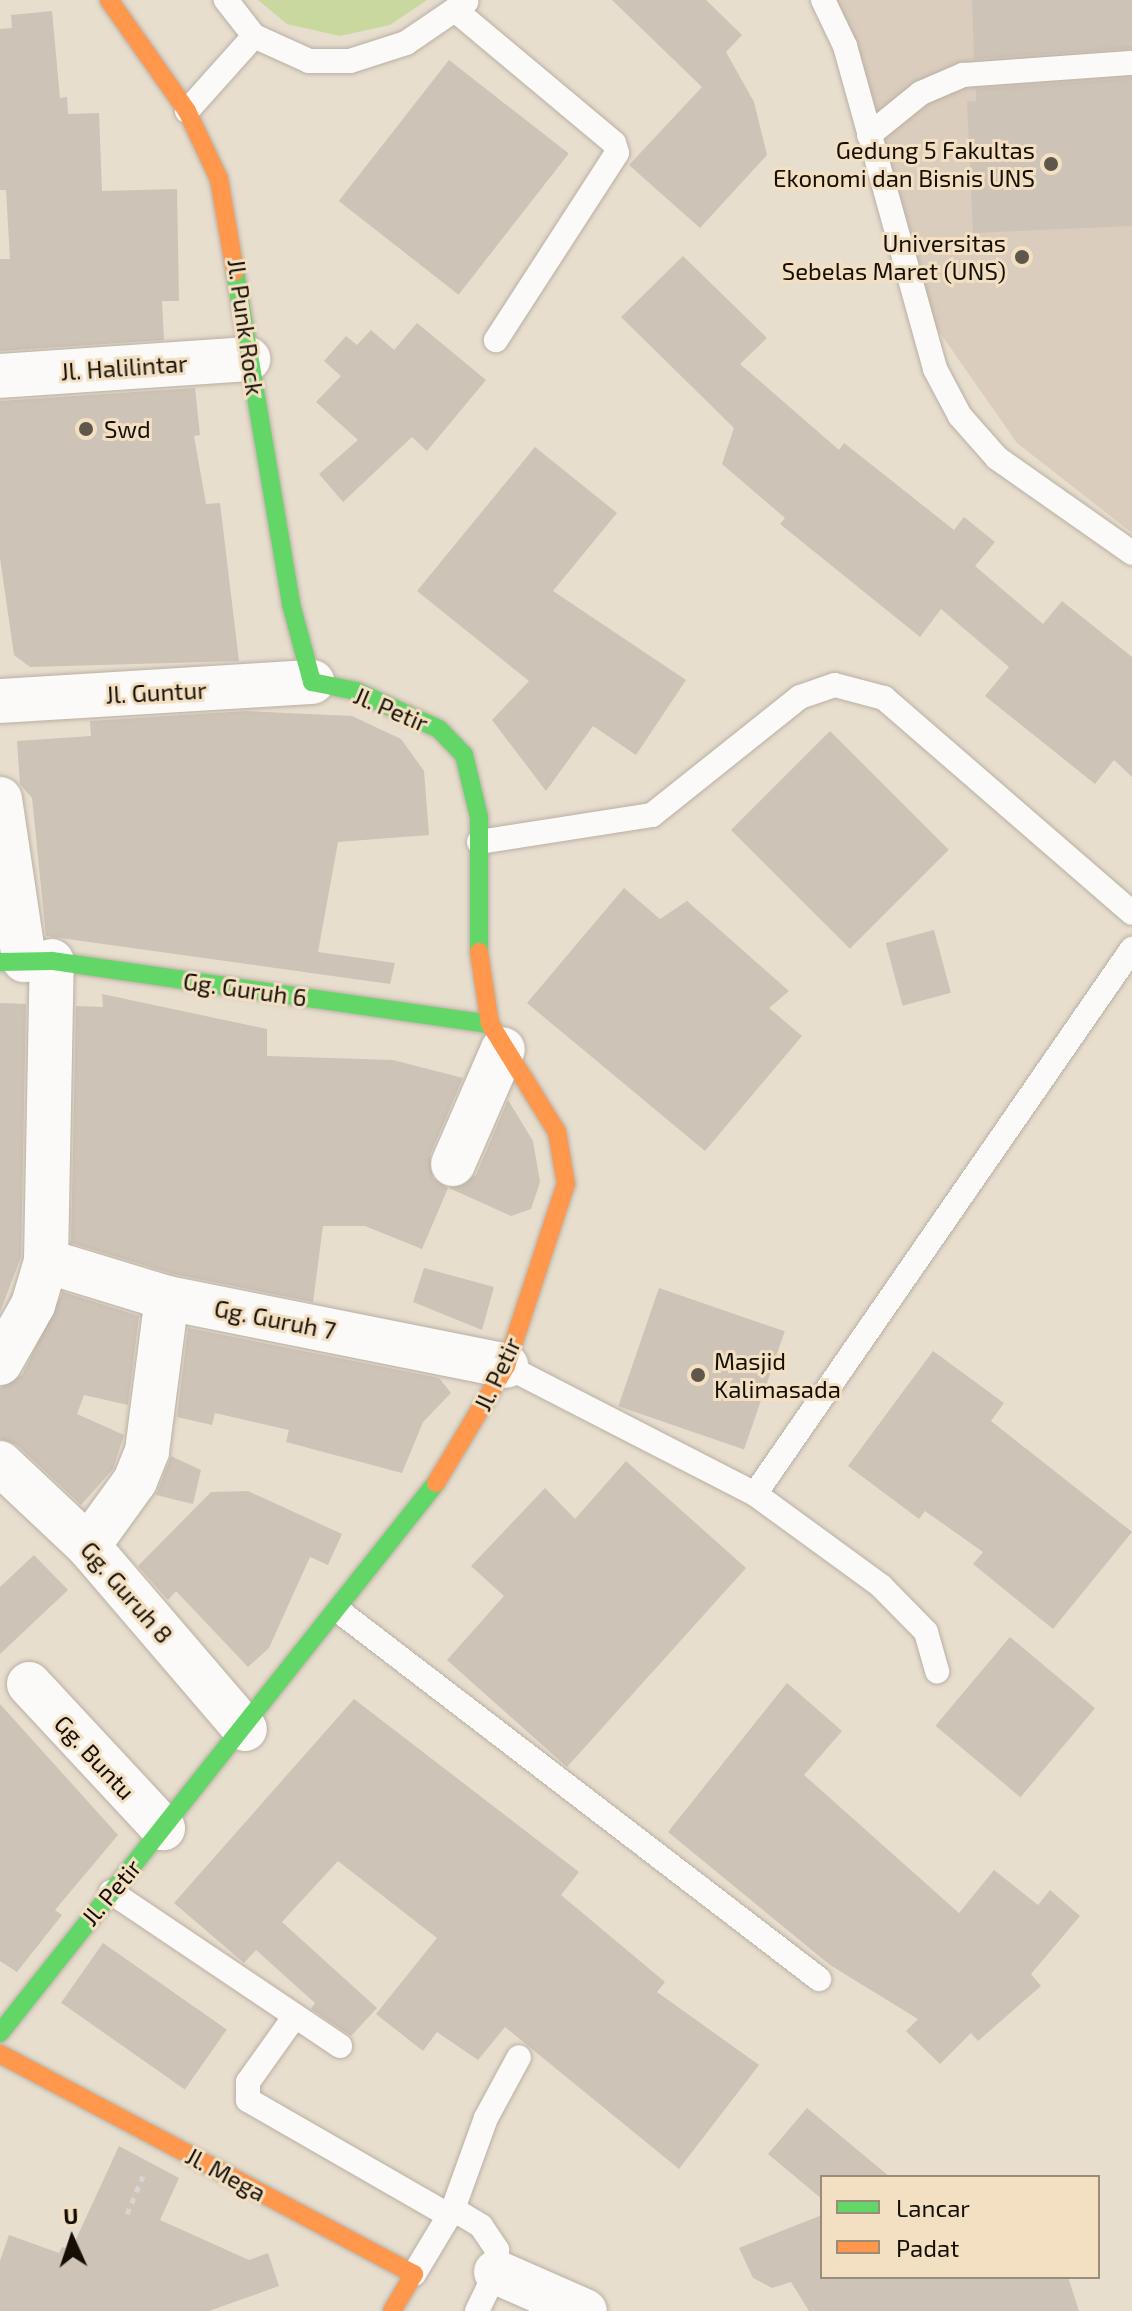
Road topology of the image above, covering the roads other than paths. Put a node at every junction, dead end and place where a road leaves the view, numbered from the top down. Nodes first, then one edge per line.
1 (109, 0) edge
2 (226, 0) edge
3 (823, 0) edge
4 (461, 5) edge
5 (254, 36) junction
6 (1132, 63) edge
7 (187, 111) junction
8 (869, 135) junction
9 (496, 340) dead end
10 (248, 359) junction
11 (0, 376) edge
12 (1132, 553) edge
13 (312, 682) junction
14 (0, 701) edge
15 (0, 799) edge
16 (479, 842) junction
17 (1132, 913) edge
18 (1132, 949) edge
19 (25, 961) edge
20 (496, 1036) junction
21 (453, 1164) dead end
22 (46, 1261) junction
23 (167, 1298) junction
24 (0, 1363) edge
25 (506, 1366) junction
26 (0, 1463) edge
27 (755, 1494) junction
28 (88, 1546) junction
29 (339, 1611) junction
30 (937, 1671) dead end
31 (29, 1684) dead end
32 (245, 1729) junction
33 (163, 1828) junction
34 (111, 1892) junction
35 (819, 1979) dead end
36 (295, 2016) junction
37 (0, 2033) edge
38 (340, 2046) dead end
39 (0, 2054) edge
40 (519, 2057) dead end
41 (451, 2213) junction
42 (496, 2272) junction
43 (414, 2274) junction
44 (392, 2311) edge
45 (477, 2311) edge
46 (585, 2311) edge

1 - 7 main road, Jl. Punk Rock
2 - 5 lane
3 - 8 lane
4 - 5 lane
4 - 9 lane
5 - 7 lane
6 - 8 lane
7 - 10 main road, Jl. Punk Rock
8 - 12 lane
10 - 11 street, Jl. Halilintar
10 - 13 main road, Jl. Punk Rock
13 - 14 street, Jl. Guntur
13 - 16 main road, Jl. Petir
15 - 19 street
16 - 17 lane
16 - 20 main road, Jl. Petir
18 - 27 lane
19 - 20 main road, Gg. Guruh 6
19 - 22 street
20 - 21 street
20 - 25 main road, Jl. Petir
22 - 23 street, Gg. Guruh 7
22 - 24 street
23 - 25 street, Gg. Guruh 7
23 - 28 street
25 - 27 lane
25 - 29 main road, Jl. Petir
26 - 28 street, Gg. Guruh 8
27 - 30 lane
28 - 32 street, Gg. Guruh 8
29 - 32 main road, Jl. Petir
29 - 35 lane
31 - 33 street, Gg. Buntu
32 - 33 main road, Jl. Petir
33 - 34 main road, Jl. Petir
34 - 36 lane
34 - 37 main road, Jl. Petir
36 - 38 lane
36 - 41 lane
39 - 43 main road, Jl. Mega
40 - 41 lane
41 - 42 lane
41 - 43 lane
42 - 45 lane
42 - 46 street
43 - 44 main road

